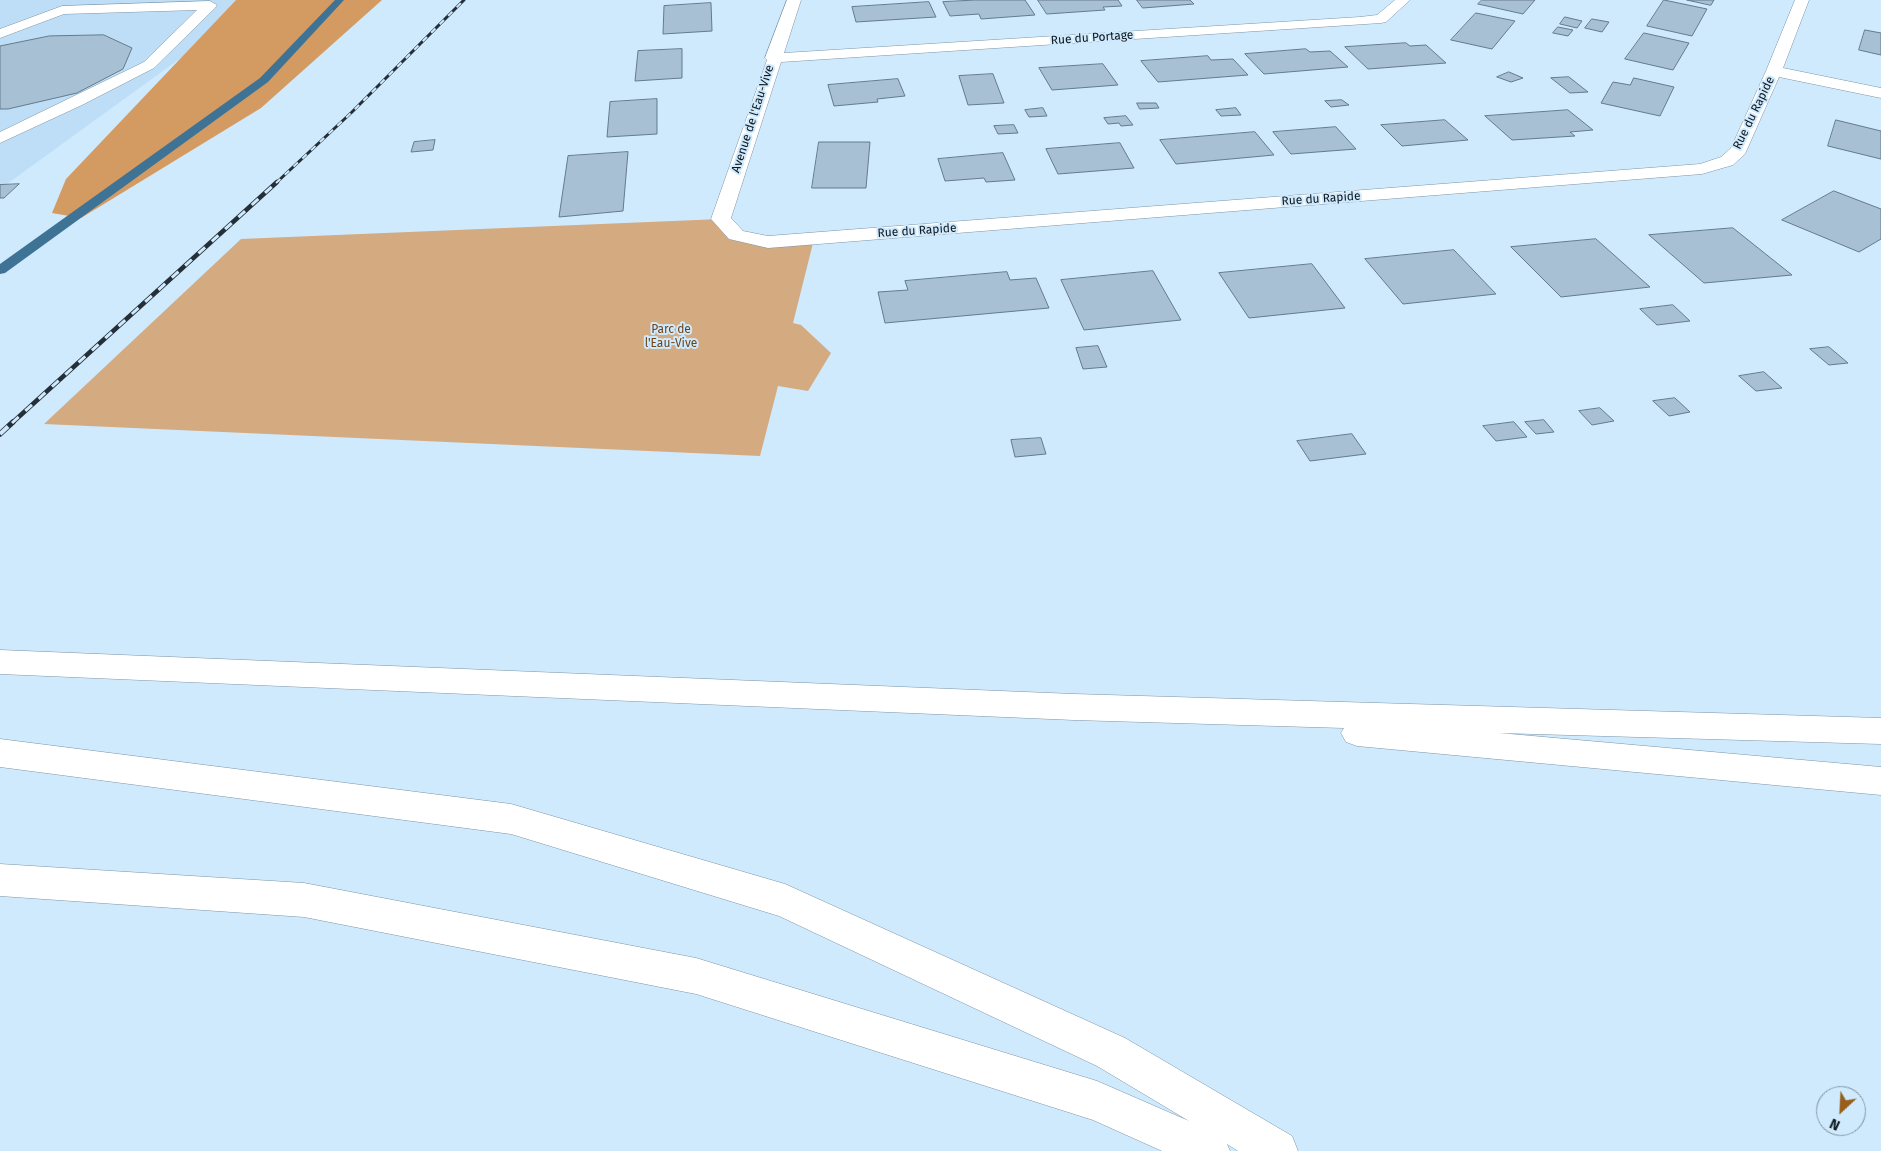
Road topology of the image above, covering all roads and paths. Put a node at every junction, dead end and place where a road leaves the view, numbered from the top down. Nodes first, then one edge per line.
1 (74, 0) edge
2 (794, 0) edge
3 (1404, 0) edge
4 (1802, 0) edge
5 (213, 3) edge
6 (62, 10) junction
7 (0, 34) edge
8 (773, 58) junction
9 (1774, 71) junction
10 (1881, 93) edge
11 (0, 138) edge
12 (736, 235) joint
13 (0, 662) edge
14 (1074, 707) junction
15 (1881, 731) edge
16 (0, 753) edge
17 (1881, 781) edge
18 (0, 880) edge
19 (1209, 1151) edge
20 (1277, 1151) edge

1 - 6 main road
2 - 8 main road, Avenue de l'Eau-Vive
3 - 8 main road, Rue du Portage
4 - 9 main road, Rue du Rapide
5 - 6 main road
5 - 11 main road
6 - 7 main road
8 - 12 main road, Avenue de l'Eau-Vive
9 - 10 main road
9 - 12 main road, Rue du Rapide
13 - 14 main road
14 - 15 main road
14 - 17 main road
16 - 20 main road
18 - 19 main road

